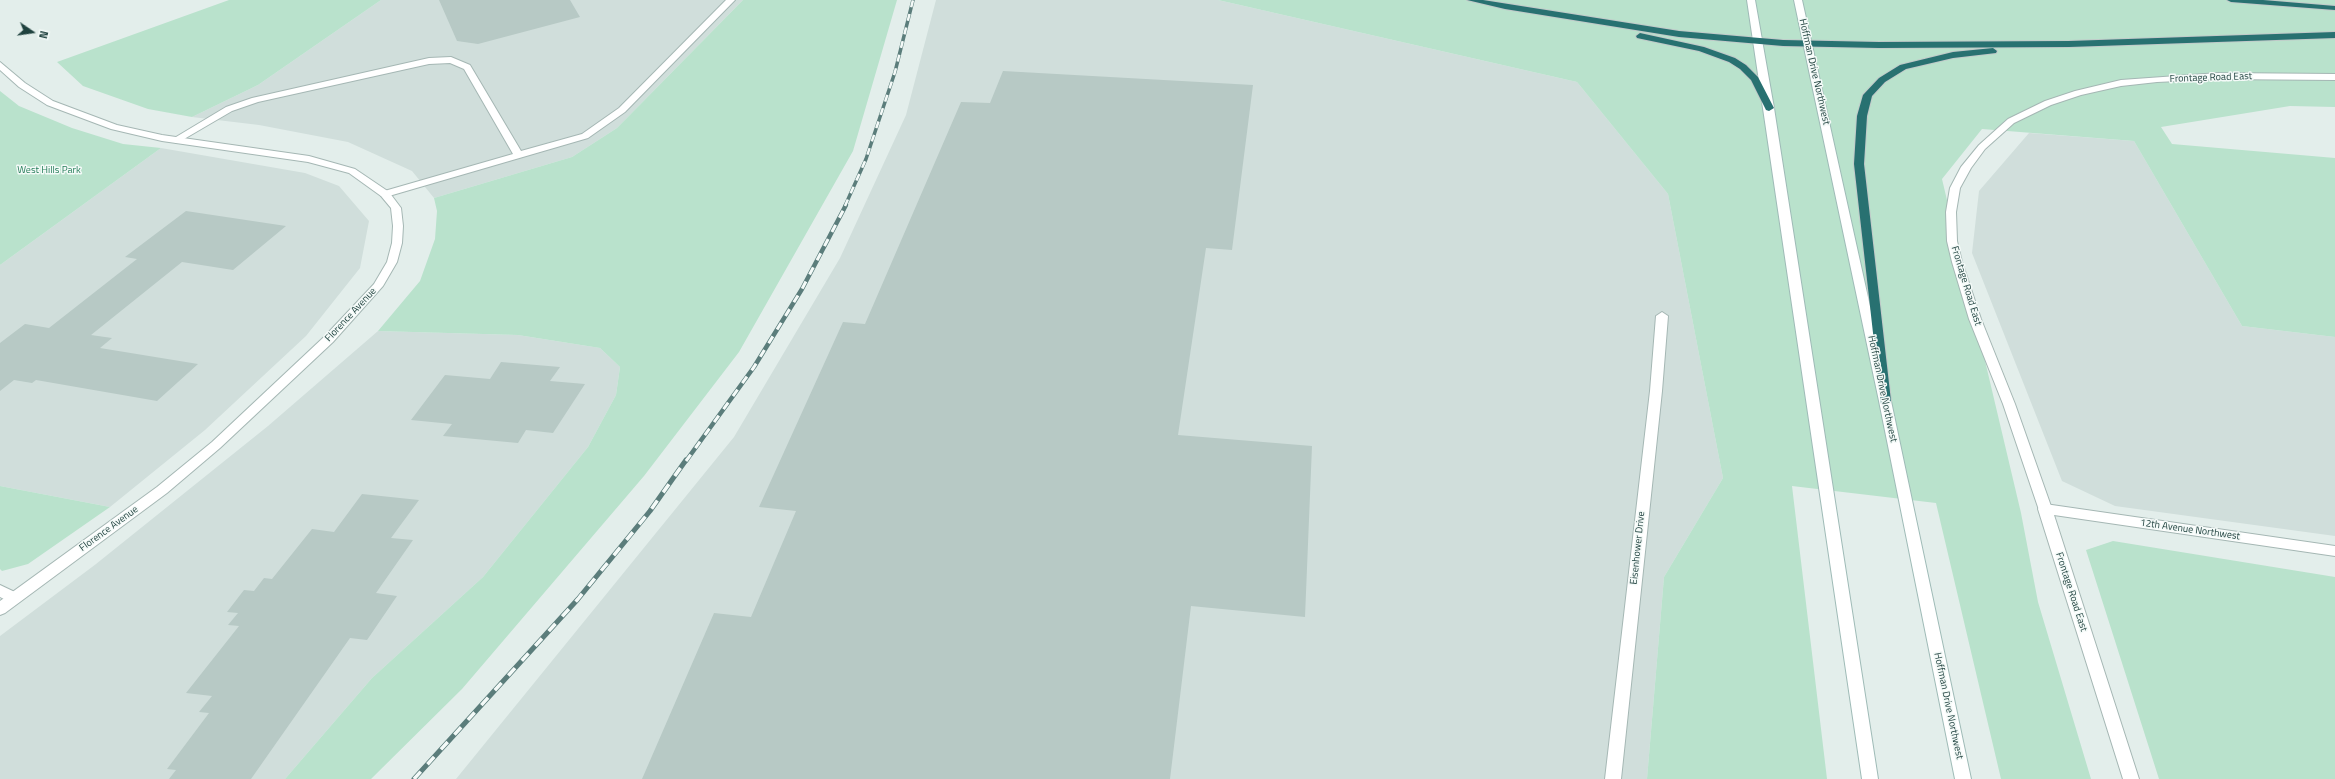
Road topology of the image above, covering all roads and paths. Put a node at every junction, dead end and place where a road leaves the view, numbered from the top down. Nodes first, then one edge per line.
1 (731, 0) edge
2 (1470, 0) edge
3 (1751, 0) edge
4 (1798, 0) edge
5 (2231, 0) edge
6 (1497, 5) junction
7 (2335, 8) edge
8 (2335, 35) edge
9 (1757, 41) junction
10 (1806, 43) junction
11 (2068, 44) junction
12 (0, 65) edge
13 (2335, 78) edge
14 (1769, 108) junction
15 (176, 140) junction
16 (519, 156) junction
17 (385, 194) junction
18 (1662, 316) dead end
19 (1885, 401) junction
20 (2044, 509) junction
21 (2335, 550) edge
22 (0, 591) edge
23 (14, 598) junction
24 (0, 608) edge
25 (1613, 779) edge
26 (1870, 779) edge
27 (1963, 779) edge
28 (2131, 779) edge

1 - 16 street
2 - 6 highway
3 - 9 street
4 - 10 street, Hoffman Drive Northwest
5 - 7 highway
6 - 9 highway
6 - 14 highway
8 - 11 highway
9 - 10 highway
9 - 14 street
10 - 11 highway
10 - 19 street, Hoffman Drive Northwest
11 - 19 highway
12 - 15 street, Florence Avenue
13 - 20 street, Frontage Road East
14 - 26 street
15 - 16 street
15 - 17 street, Florence Avenue
16 - 17 street
17 - 23 street, Florence Avenue
18 - 25 street, Eisenhower Drive
19 - 27 street, Hoffman Drive Northwest
20 - 21 street, 12th Avenue Northwest
20 - 28 street, Frontage Road East
22 - 23 street
23 - 24 street, Florence Avenue

